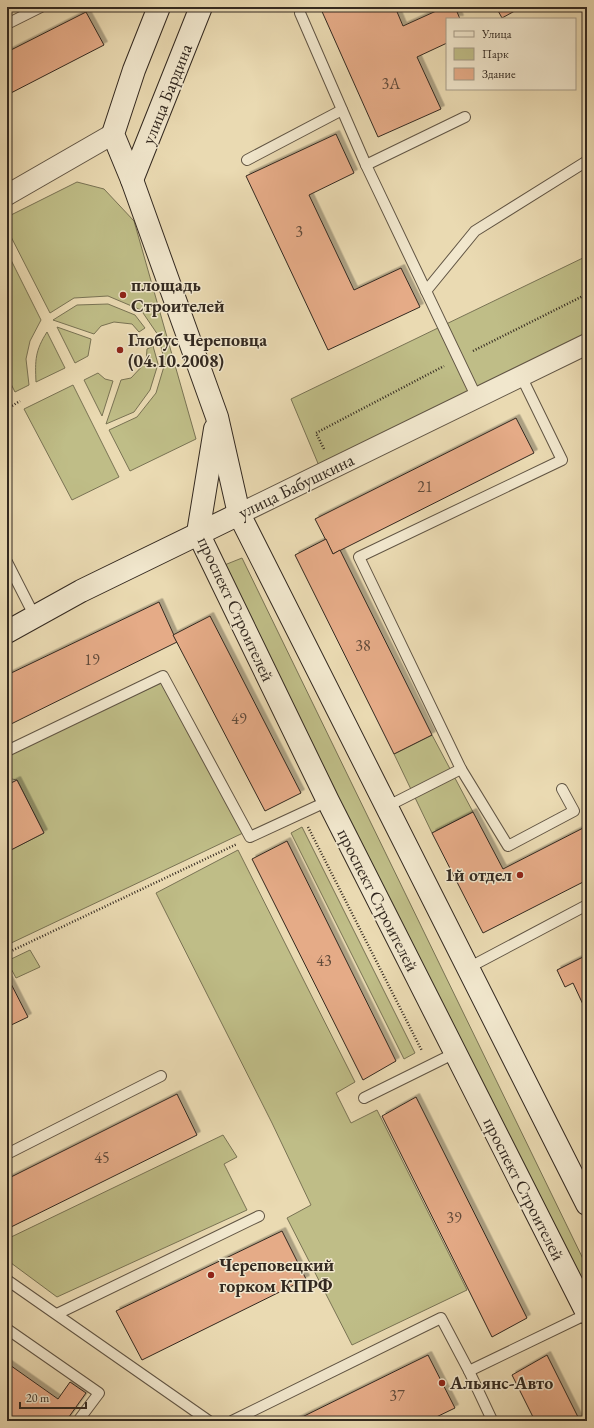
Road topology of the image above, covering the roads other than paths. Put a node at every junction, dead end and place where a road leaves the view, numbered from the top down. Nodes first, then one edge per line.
1 (41, 7) edge
2 (159, 7) edge
3 (201, 7) edge
4 (300, 13) dead end
5 (7, 24) edge
6 (342, 110) junction
7 (465, 117) dead end
8 (113, 134) junction
9 (247, 160) dead end
10 (587, 161) edge
11 (366, 165) junction
12 (132, 180) junction
13 (7, 195) edge
14 (426, 291) junction
15 (587, 344) edge
16 (521, 376) junction
17 (477, 398) junction
18 (217, 417) junction
19 (239, 514) junction
20 (198, 533) junction
21 (7, 562) edge
22 (35, 617) junction
23 (7, 632) edge
24 (9, 750) dead end
25 (461, 769) junction
26 (562, 789) dead end
27 (328, 801) junction
28 (386, 807) junction
29 (587, 905) edge
30 (468, 968) junction
31 (455, 1053) junction
32 (161, 1076) dead end
33 (364, 1098) dead end
34 (7, 1154) edge
35 (587, 1204) edge
36 (259, 1216) dead end
37 (7, 1280) edge
38 (587, 1313) edge
39 (57, 1314) junction
40 (7, 1329) edge
41 (468, 1371) junction
42 (78, 1421) edge
43 (209, 1421) edge
44 (232, 1421) edge
45 (489, 1421) edge

1 - 5 lane
2 - 8 main road, улица Бардина
3 - 12 main road, улица Бардина
4 - 6 lane
6 - 9 lane
6 - 11 lane
7 - 11 lane
8 - 12 main road
8 - 13 street
10 - 14 lane
11 - 14 lane
12 - 18 main road
14 - 17 lane
15 - 16 street, улица Бабушкина
16 - 17 street, улица Бабушкина
16 - 25 lane
17 - 19 street, улица Бабушкина
18 - 19 main road
18 - 20 main road, проспект Строителей
19 - 20 main road, улица Бабушкина
19 - 28 main road
20 - 22 main road, улица Бабушкина
20 - 27 main road, проспект Строителей
21 - 22 lane
22 - 23 main road, улица Бабушкина
24 - 27 lane
25 - 26 lane
25 - 28 lane
27 - 31 main road, проспект Строителей
28 - 30 main road
29 - 30 lane
30 - 35 main road
31 - 33 lane
31 - 38 main road, проспект Строителей
32 - 34 lane
36 - 39 lane
37 - 39 lane
38 - 41 lane
39 - 43 lane
40 - 42 lane
41 - 44 lane
41 - 45 lane

